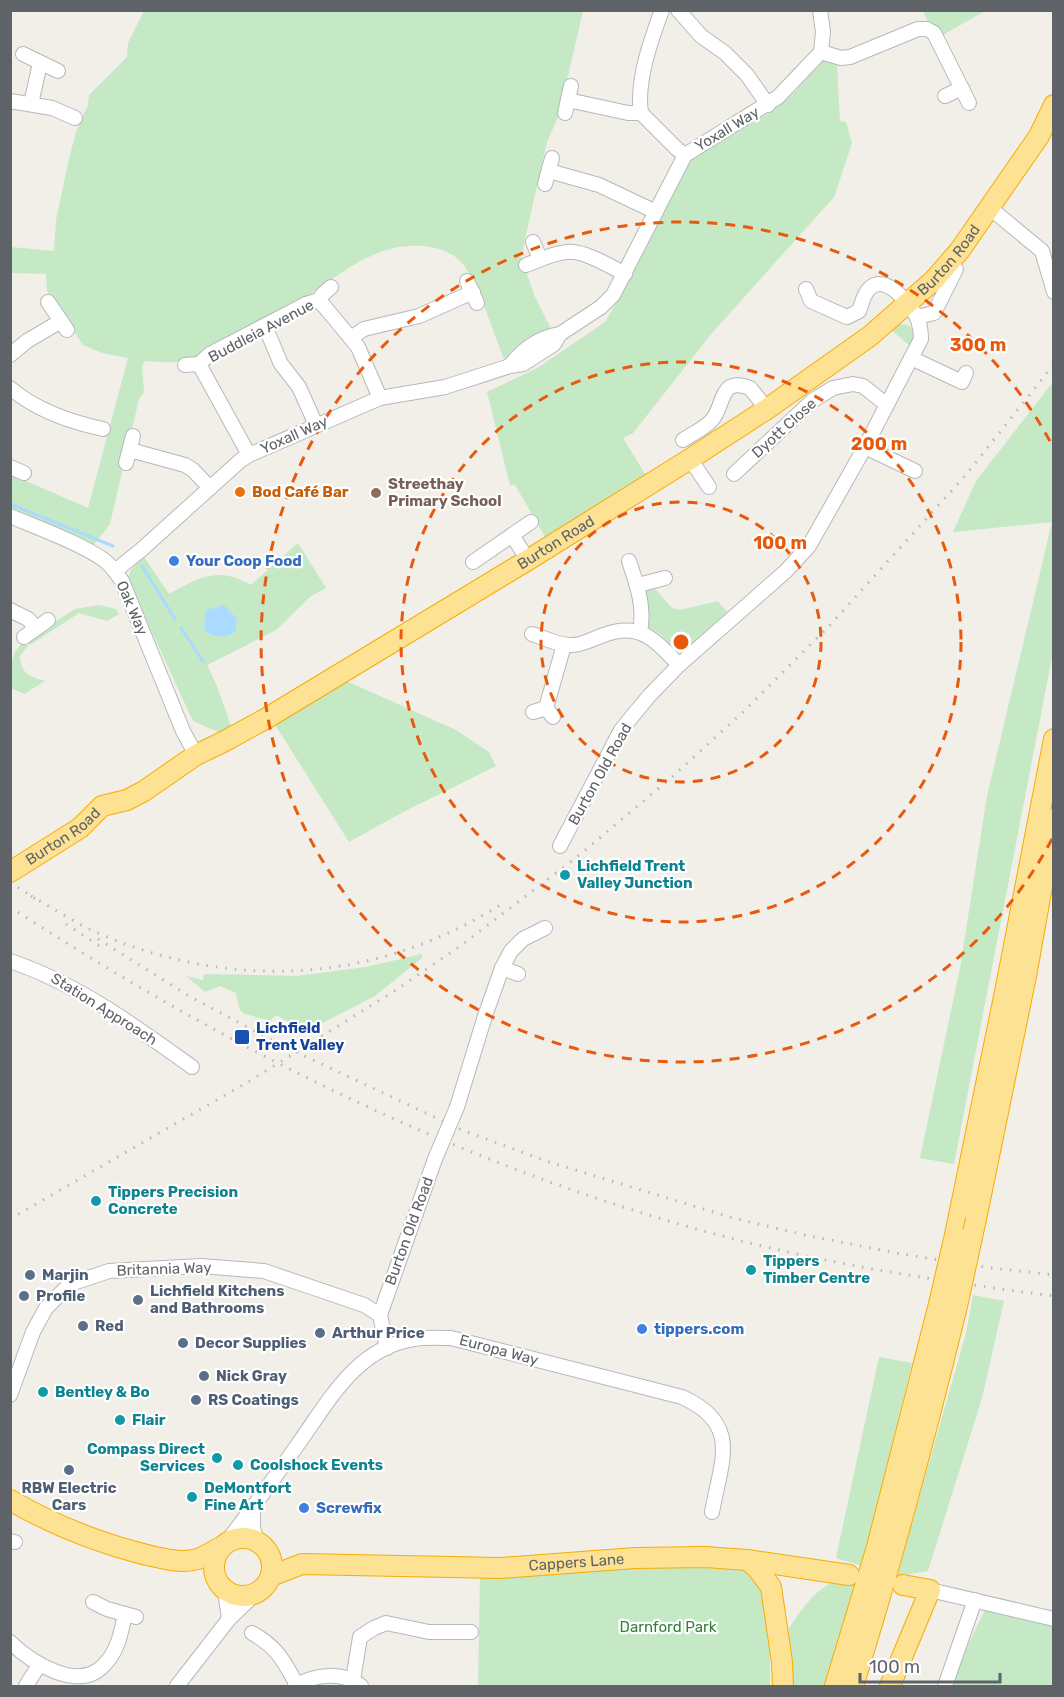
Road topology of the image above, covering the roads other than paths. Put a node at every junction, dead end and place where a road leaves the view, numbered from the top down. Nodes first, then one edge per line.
1 (662, 10) edge
2 (678, 10) edge
3 (820, 10) edge
4 (821, 52) junction
5 (22, 54) dead end
6 (40, 63) junction
7 (58, 71) dead end
8 (962, 88) junction
9 (945, 96) dead end
10 (568, 100) dead end
11 (10, 101) edge
12 (969, 103) dead end
13 (31, 105) junction
14 (768, 105) junction
15 (1053, 105) edge
16 (641, 113) junction
17 (75, 118) dead end
18 (1053, 123) edge
19 (1039, 136) junction
20 (685, 155) junction
21 (549, 171) dead end
22 (990, 208) junction
23 (656, 212) junction
24 (533, 242) dead end
25 (1048, 250) edge
26 (540, 259) junction
27 (526, 265) dead end
28 (956, 269) dead end
29 (625, 274) junction
30 (331, 287) dead end
31 (472, 292) dead end
32 (1053, 292) edge
33 (807, 299) dead end
34 (320, 300) junction
35 (48, 302) dead end
36 (912, 311) junction
37 (265, 326) junction
38 (351, 338) junction
39 (10, 356) edge
40 (911, 358) junction
41 (185, 364) dead end
42 (199, 364) junction
43 (966, 373) dead end
44 (10, 388) edge
45 (380, 398) junction
46 (887, 405) junction
47 (767, 409) junction
48 (316, 425) junction
49 (103, 429) dead end
50 (688, 432) dead end
51 (133, 436) dead end
52 (865, 447) junction
53 (249, 455) junction
54 (690, 459) junction
55 (912, 466) dead end
56 (10, 467) edge
57 (24, 473) dead end
58 (734, 474) dead end
59 (710, 487) dead end
60 (210, 488) junction
61 (10, 516) edge
62 (531, 522) dead end
63 (512, 535) junction
64 (528, 560) junction
65 (629, 561) dead end
66 (478, 562) dead end
67 (115, 571) junction
68 (665, 578) dead end
69 (638, 585) junction
70 (10, 610) edge
71 (48, 620) dead end
72 (36, 628) junction
73 (640, 632) junction
74 (532, 634) dead end
75 (24, 637) dead end
76 (564, 645) junction
77 (679, 665) junction
78 (544, 712) dead end
79 (1053, 739) edge
80 (196, 755) junction
81 (1053, 819) edge
82 (560, 846) dead end
83 (14, 870) edge
84 (545, 928) dead end
85 (10, 961) edge
86 (502, 968) junction
87 (518, 974) dead end
88 (192, 1067) dead end
89 (948, 1305) junction
90 (380, 1315) junction
91 (387, 1348) junction
92 (10, 1395) edge
93 (10, 1500) edge
94 (253, 1506) junction
95 (712, 1512) dead end
96 (258, 1542) junction
97 (224, 1545) junction
98 (120, 1548) junction
99 (747, 1560) junction
100 (302, 1564) junction
101 (788, 1565) junction
102 (849, 1575) dead end
103 (271, 1576) junction
104 (903, 1585) dead end
105 (221, 1586) junction
106 (771, 1587) junction
107 (930, 1590) junction
108 (255, 1594) junction
109 (90, 1600) dead end
110 (975, 1600) junction
111 (229, 1619) junction
112 (1053, 1619) edge
113 (471, 1632) dead end
114 (252, 1633) dead end
115 (10, 1642) edge
116 (39, 1665) junction
117 (97, 1680) edge
118 (357, 1683) edge
119 (26, 1686) edge
120 (177, 1686) edge
121 (296, 1686) edge
122 (783, 1686) edge
123 (835, 1686) edge
124 (853, 1686) edge
125 (890, 1686) edge
126 (945, 1686) edge

1 - 16 street
2 - 14 street
3 - 4 street
4 - 8 street
4 - 14 street, Yoxall Way
5 - 6 street
6 - 7 street
6 - 13 street
8 - 9 street
8 - 12 street
10 - 16 street
11 - 13 street
13 - 17 street
14 - 20 street, Yoxall Way
15 - 19 highway
16 - 20 street
18 - 19 highway
19 - 22 highway, Burton Road
20 - 23 street, Yoxall Way
21 - 23 street
22 - 25 street
22 - 36 highway, Burton Road
23 - 29 street, Yoxall Way
24 - 26 street
25 - 32 street
26 - 27 street
26 - 29 street
28 - 36 street
29 - 45 street, Yoxall Way
30 - 34 street, Buddleia Avenue
31 - 38 street
33 - 36 street
34 - 37 street, Buddleia Avenue
34 - 38 street
35 - 39 street
36 - 40 street, Burton Old Road
36 - 47 highway, Burton Road
37 - 42 street, Buddleia Avenue
37 - 48 street
38 - 45 street
40 - 43 street
40 - 46 street, Burton Old Road
41 - 42 street, Buddleia Avenue
42 - 53 street
44 - 49 street
45 - 48 street, Yoxall Way
46 - 52 street, Burton Old Road
46 - 58 street, Dyott Close
47 - 50 street
47 - 54 highway, Burton Road
48 - 53 street, Yoxall Way
51 - 60 street
52 - 55 street
52 - 77 street, Burton Old Road
53 - 60 street, Yoxall Way
54 - 59 street
54 - 64 highway, Burton Road
56 - 57 street
60 - 67 street, Yoxall Way
61 - 67 street, Oak Way
62 - 63 street
63 - 64 street
63 - 66 street
64 - 80 highway, Burton Road
65 - 69 street
67 - 80 street, Oak Way
68 - 69 street
69 - 73 street
70 - 72 street
71 - 72 street
72 - 75 street
73 - 76 street
73 - 77 street
74 - 76 street
76 - 78 street
77 - 82 street, Burton Old Road
79 - 89 highway, bridge
80 - 83 highway, Burton Road
81 - 89 highway, bridge
84 - 86 street, Burton Old Road
85 - 88 street, Station Approach
86 - 87 street
86 - 90 street, Burton Old Road, bridge
89 - 123 highway
89 - 124 highway
90 - 91 street
90 - 92 street, Britannia Way
91 - 94 street, Europa Way
91 - 95 street, Europa Way
93 - 98 highway
94 - 96 street
94 - 97 street, Europa Way
96 - 97 highway
96 - 100 highway, Cappers Lane
96 - 103 highway
97 - 98 highway
97 - 105 highway
98 - 105 highway
99 - 100 highway, Cappers Lane
99 - 101 highway, Cappers Lane
99 - 106 highway
100 - 103 highway, Cappers Lane
101 - 102 highway, Cappers Lane
101 - 106 highway
103 - 108 highway
104 - 107 highway
105 - 108 highway
105 - 111 street
106 - 122 highway
107 - 110 street
107 - 125 highway
108 - 111 street
109 - 117 street
110 - 112 street
110 - 126 street
111 - 120 street
113 - 118 street
114 - 121 street
115 - 116 street
116 - 117 street
116 - 119 street
118 - 121 street

